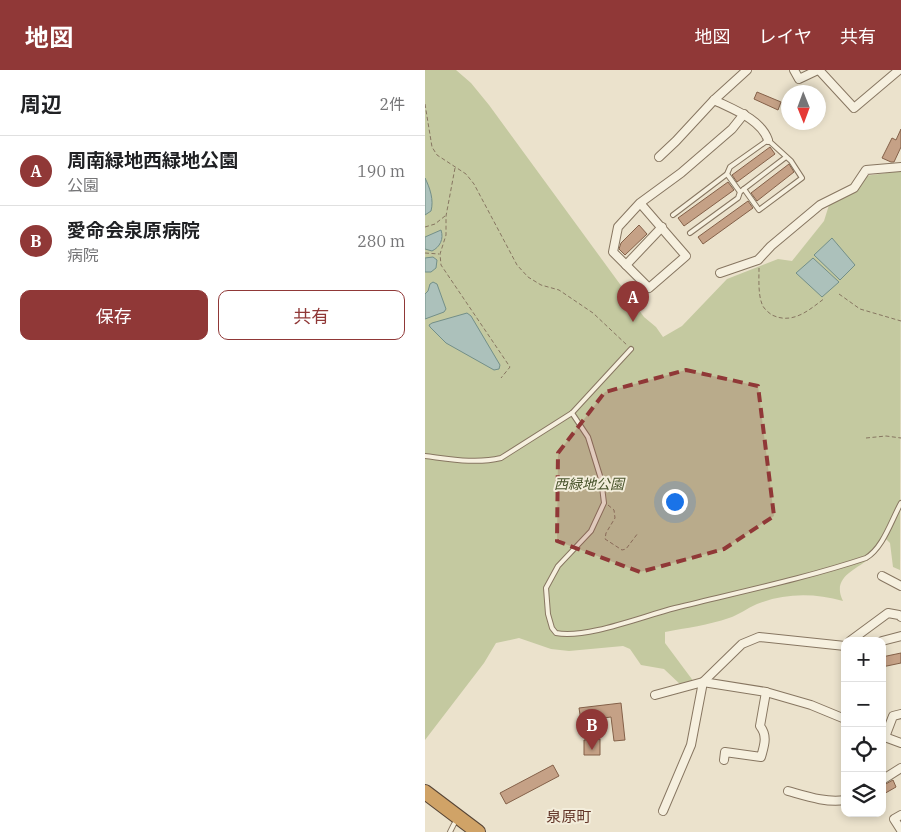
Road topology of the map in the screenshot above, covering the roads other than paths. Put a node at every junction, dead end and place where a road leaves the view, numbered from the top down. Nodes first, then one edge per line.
1 (747, 70) edge
2 (794, 70) edge
3 (819, 70) edge
4 (899, 70) edge
5 (714, 100) junction
6 (743, 114) junction
7 (768, 140) junction
8 (659, 157) dead end
9 (786, 157) junction
10 (901, 167) edge
11 (727, 174) junction
12 (742, 190) junction
13 (639, 203) junction
14 (673, 215) dead end
15 (662, 227) junction
16 (690, 233) dead end
17 (626, 265) junction
18 (720, 273) dead end
19 (631, 349) road end
20 (572, 413) junction
21 (425, 456) edge
22 (901, 503) edge
23 (882, 576) dead end
24 (901, 586) edge
25 (901, 617) edge
26 (900, 634) edge
27 (855, 637) edge
28 (886, 639) edge
29 (841, 645) edge
30 (703, 682) junction
31 (766, 692) junction
32 (655, 695) dead end
33 (901, 714) edge
34 (841, 717) edge
35 (886, 732) edge
36 (886, 737) edge
37 (901, 743) edge
38 (724, 760) dead end
39 (901, 768) edge
40 (886, 777) edge
41 (788, 791) dead end
42 (425, 792) edge
43 (841, 800) edge
44 (425, 804) edge
45 (663, 811) dead end
46 (901, 815) edge
47 (456, 830) edge
48 (901, 830) edge
49 (478, 832) edge

1 - 5 street
2 - 3 street
3 - 4 street
5 - 6 street
5 - 8 street
6 - 7 street
6 - 13 street
7 - 9 lane
7 - 11 lane
9 - 12 lane
9 - 12 lane
10 - 18 street
11 - 12 lane
11 - 14 lane
12 - 16 lane
13 - 15 street
13 - 17 street
15 - 17 street
15 - 17 street
19 - 20 lane
20 - 21 lane
20 - 22 lane
23 - 24 street
25 - 27 street
26 - 28 street
29 - 30 street
30 - 31 street
30 - 32 street
30 - 45 street
31 - 34 street
31 - 38 street
33 - 35 street
36 - 37 street
39 - 40 street
41 - 43 street
42 - 49 highway
44 - 47 highway
46 - 48 street

